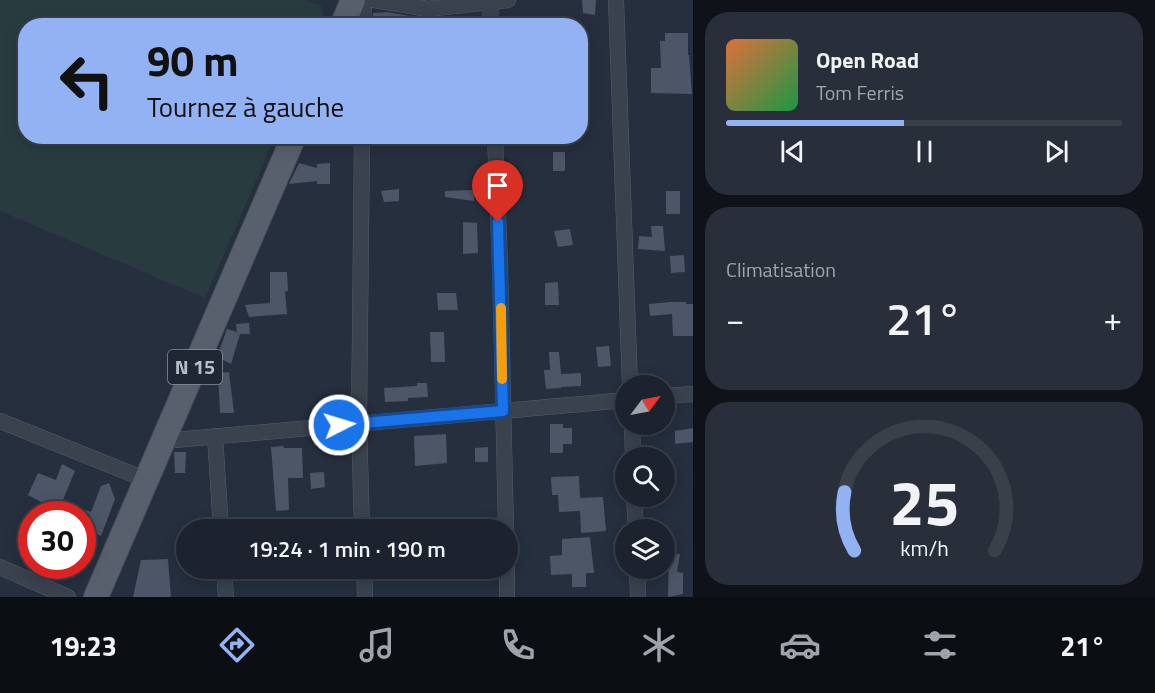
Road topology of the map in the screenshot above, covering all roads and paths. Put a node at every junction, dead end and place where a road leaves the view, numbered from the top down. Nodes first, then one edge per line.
1 (353, 0) edge
2 (364, 0) edge
3 (374, 0) edge
4 (508, 0) edge
5 (615, 0) edge
6 (490, 1) edge
7 (345, 18) edge
8 (363, 18) edge
9 (491, 18) edge
10 (291, 144) edge
11 (362, 144) edge
12 (495, 144) edge
13 (630, 375) edge
14 (693, 394) edge
15 (675, 395) edge
16 (615, 401) edge
17 (503, 411) junction
18 (0, 421) edge
19 (359, 423) junction
20 (214, 436) junction
21 (164, 441) junction
22 (147, 480) junction
23 (220, 519) edge
24 (362, 519) edge
25 (506, 519) edge
26 (0, 567) edge
27 (225, 579) edge
28 (363, 579) edge
29 (507, 579) edge
30 (637, 579) edge
31 (68, 597) edge
32 (96, 597) edge
33 (226, 597) edge
34 (364, 597) edge
35 (507, 597) edge
36 (638, 597) edge

1 - 7 main road
2 - 8 street
3 - 6 street
4 - 6 street
5 - 13 street
6 - 9 street
10 - 21 main road, N 15
11 - 19 street
12 - 17 street
14 - 15 street
16 - 17 street
17 - 19 street
17 - 25 street
18 - 22 street
19 - 20 street
19 - 24 street
20 - 21 street
20 - 23 street
21 - 22 main road, N 15
22 - 32 main road, N 15
26 - 31 street
27 - 33 street
28 - 34 street
29 - 35 street
30 - 36 street

